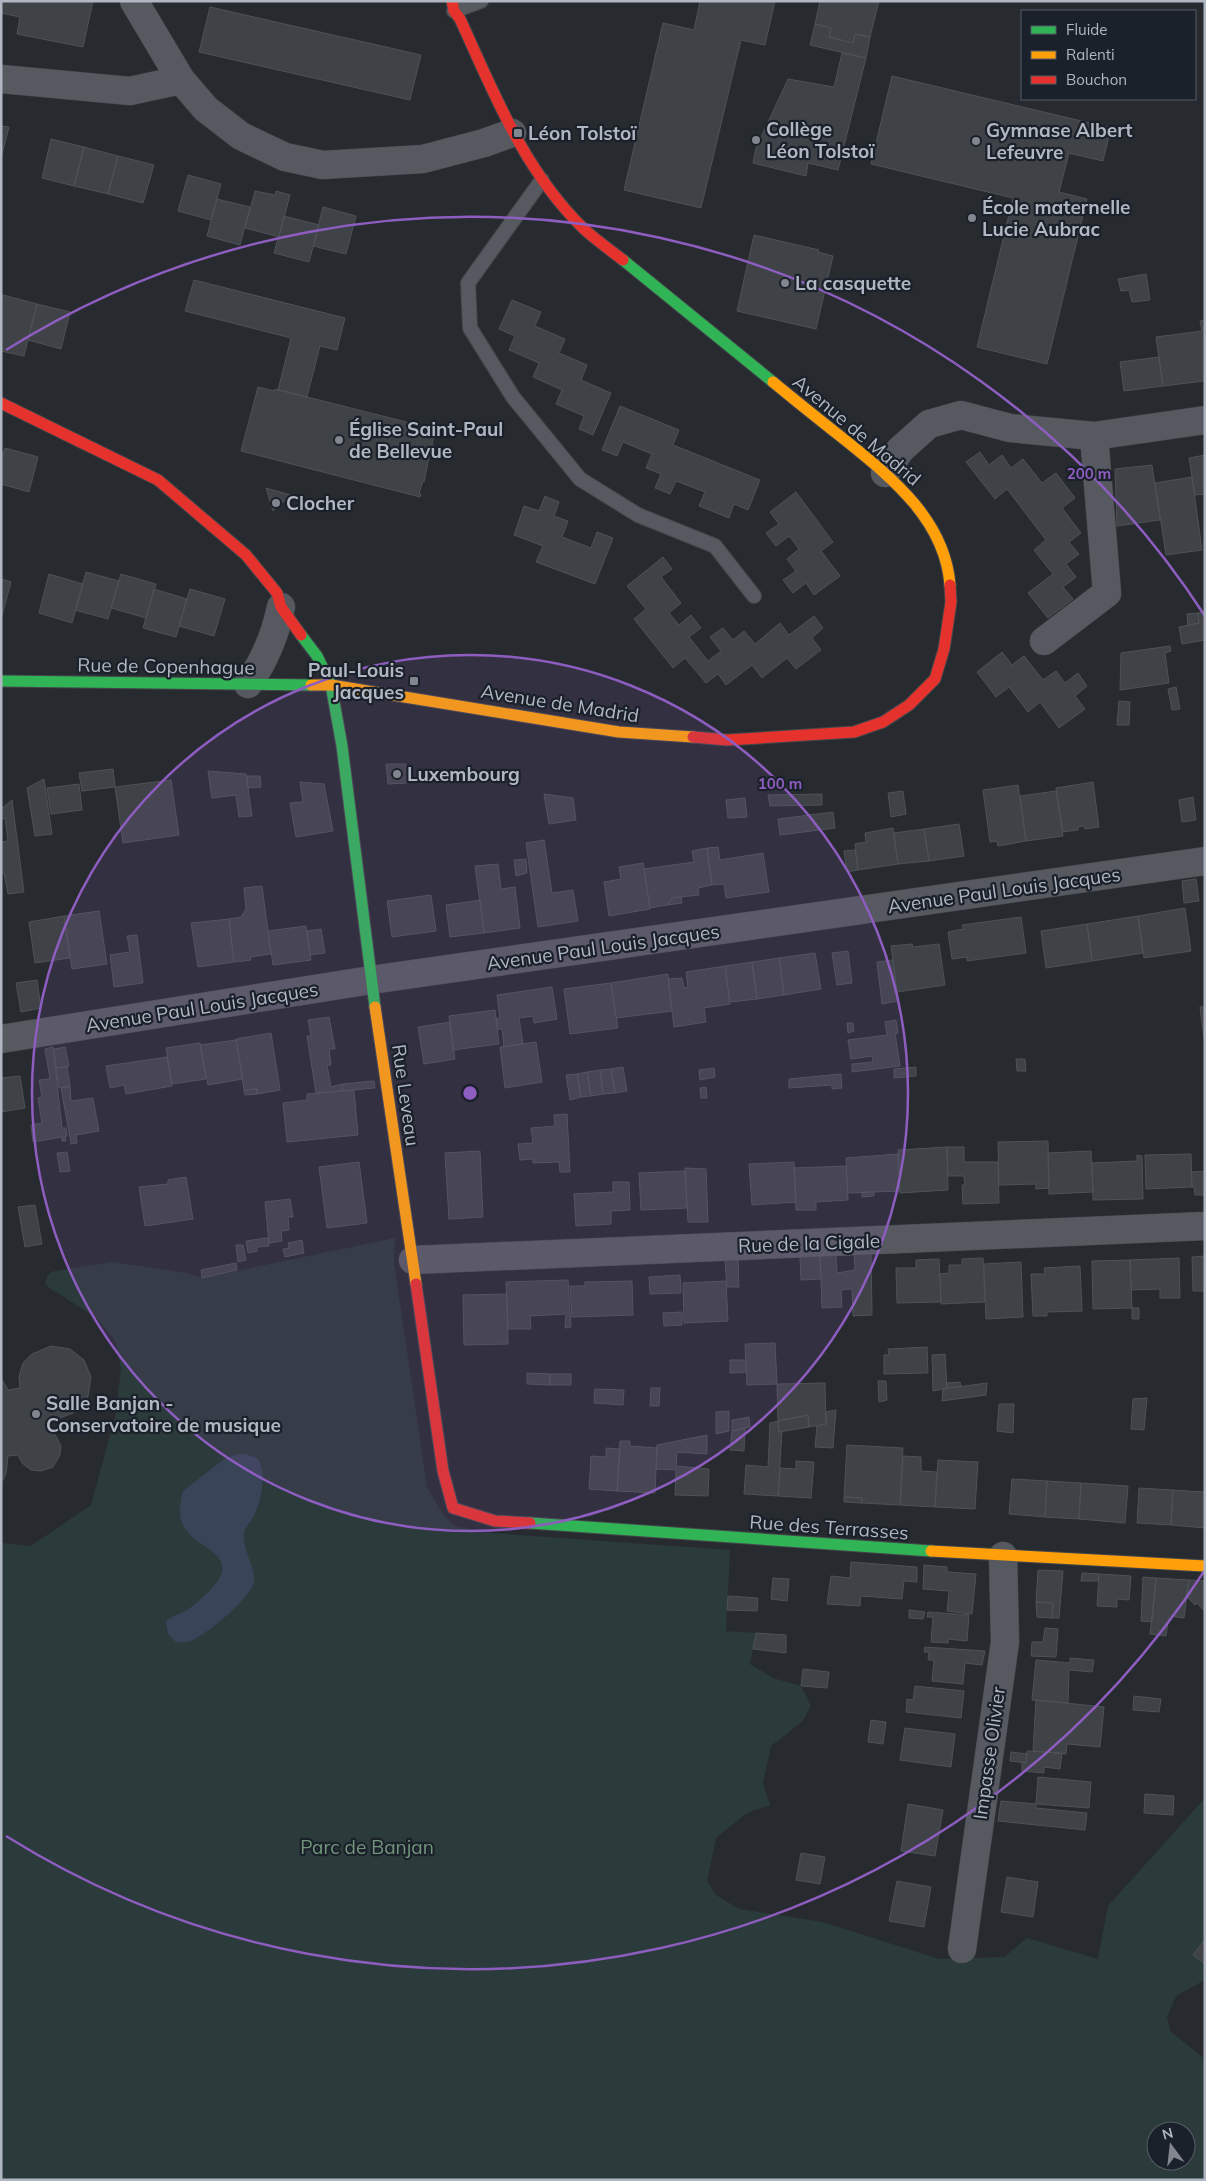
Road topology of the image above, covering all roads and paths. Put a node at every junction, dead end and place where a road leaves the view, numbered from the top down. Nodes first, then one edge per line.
1 (134, 1) edge
2 (481, 1) edge
3 (453, 6) edge
4 (1, 79) edge
5 (182, 80) junction
6 (512, 133) junction
7 (542, 180) junction
8 (1, 404) edge
9 (1205, 420) edge
10 (1102, 435) junction
11 (885, 473) junction
12 (754, 596) dead end
13 (281, 607) junction
14 (1044, 641) dead end
15 (1, 681) edge
16 (248, 684) junction
17 (331, 685) junction
18 (1205, 861) edge
19 (371, 980) junction
20 (1, 1039) edge
21 (1205, 1226) edge
22 (413, 1260) junction
23 (453, 1508) joint
24 (1003, 1556) junction
25 (1205, 1566) edge
26 (962, 1949) dead end

1 - 5 street
2 - 3 lane
3 - 6 street, Avenue de Madrid
4 - 5 street
5 - 6 street
6 - 7 street, Avenue de Madrid
7 - 11 street, Avenue de Madrid
7 - 12 lane
8 - 13 street, Rue Leveau
9 - 10 street
10 - 11 street
10 - 14 street
11 - 17 street, Avenue de Madrid
13 - 16 street
13 - 17 street, Rue Leveau
15 - 16 street, Rue de Copenhague
16 - 17 street, Rue de Copenhague
17 - 19 street, Rue Leveau
18 - 19 street, Avenue Paul Louis Jacques
19 - 20 street, Avenue Paul Louis Jacques
19 - 22 street, Rue Leveau
21 - 22 street, Rue de la Cigale
22 - 23 street, Rue Leveau
23 - 24 street, Rue des Terrasses
24 - 25 street, Rue des Terrasses
24 - 26 street, Impasse Olivier

